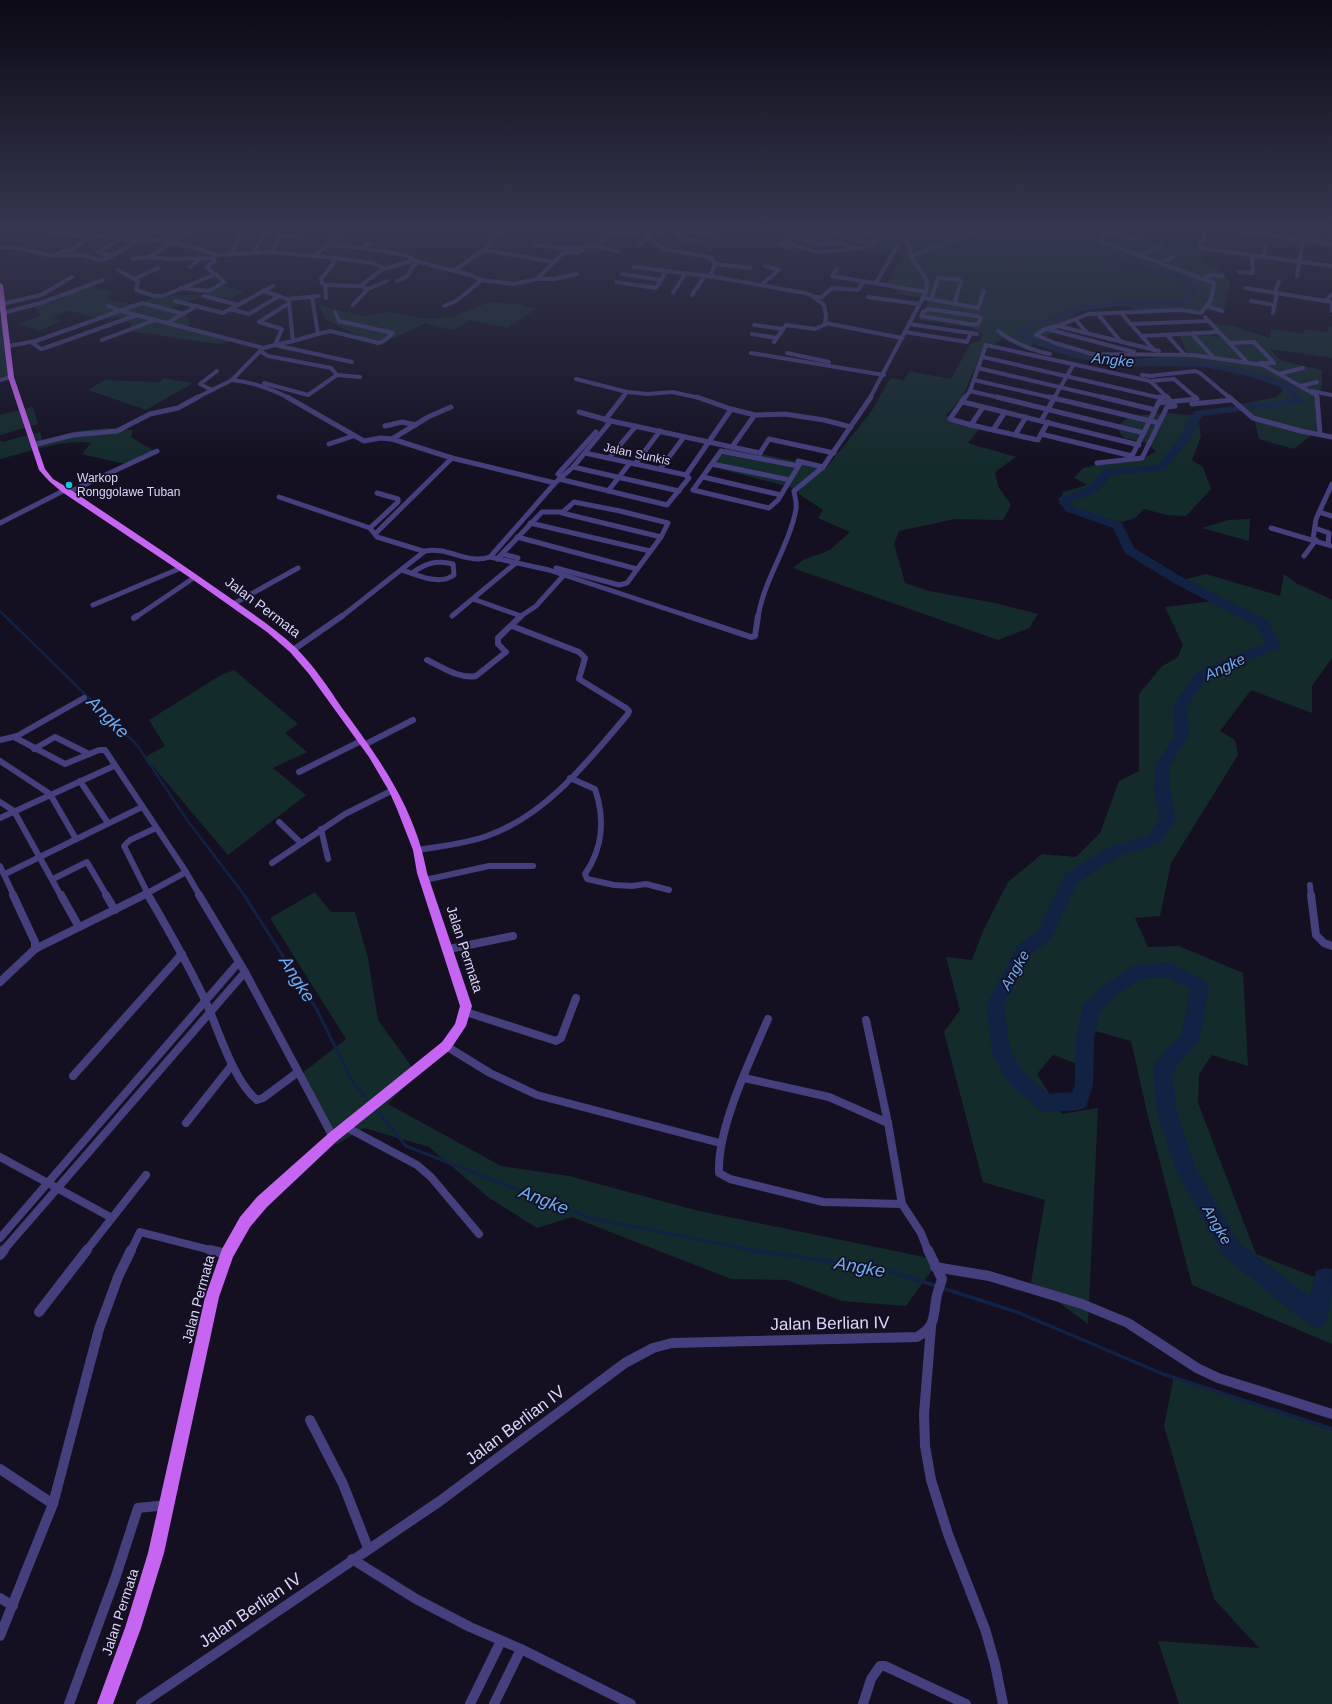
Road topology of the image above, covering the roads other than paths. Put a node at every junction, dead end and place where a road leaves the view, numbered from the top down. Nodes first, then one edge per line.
1 (197, 306) edge
2 (1207, 306) edge
3 (9, 307) edge
4 (18, 307) edge
5 (109, 307) edge
6 (133, 307) edge
7 (155, 307) edge
8 (199, 307) edge
9 (235, 307) edge
10 (261, 307) edge
11 (280, 307) edge
12 (289, 307) edge
13 (313, 307) edge
14 (824, 307) edge
15 (918, 307) edge
16 (1209, 307) edge
17 (1274, 307) edge
18 (2, 309) junction
19 (230, 309) junction
20 (121, 311) junction
21 (1222, 311) dead end
22 (335, 312) dead end
23 (1121, 313) junction
24 (1201, 313) junction
25 (1273, 313) dead end
26 (184, 314) junction
27 (1098, 314) junction
28 (138, 315) junction
29 (1075, 319) junction
30 (155, 320) junction
31 (342, 321) junction
32 (1208, 321) junction
33 (168, 323) junction
34 (826, 324) junction
35 (909, 324) junction
36 (978, 324) joint
37 (1131, 324) junction
38 (754, 325) dead end
39 (1058, 326) junction
40 (783, 329) junction
41 (1045, 329) junction
42 (330, 331) junction
43 (998, 331) dead end
44 (905, 332) junction
45 (1219, 332) junction
46 (971, 333) junction
47 (318, 334) junction
48 (752, 334) dead end
49 (977, 334) dead end
50 (1087, 334) junction
51 (1192, 334) junction
52 (1167, 335) junction
53 (1142, 336) junction
54 (777, 338) junction
55 (902, 338) junction
56 (102, 340) dead end
57 (293, 341) junction
58 (30, 342) junction
59 (774, 342) dead end
60 (1121, 342) junction
61 (1228, 343) junction
62 (276, 345) junction
63 (8, 346) junction
64 (261, 350) junction
65 (1154, 350) junction
66 (751, 353) dead end
67 (786, 353) dead end
68 (1180, 354) junction
69 (1146, 355) junction
70 (1185, 355) junction
71 (982, 357) junction
72 (1214, 358) junction
73 (352, 362) dead end
74 (1247, 362) junction
75 (1074, 364) junction
76 (1254, 364) junction
77 (978, 368) junction
78 (1303, 368) dead end
79 (217, 371) dead end
80 (884, 374) junction
81 (1279, 374) junction
82 (337, 375) junction
83 (10, 376) junction
84 (1068, 376) junction
85 (241, 378) dead end
86 (360, 378) dead end
87 (576, 379) dead end
88 (0, 380) edge
89 (232, 380) junction
90 (974, 380) junction
91 (1150, 381) junction
92 (1317, 382) dead end
93 (1301, 386) junction
94 (1061, 387) junction
95 (212, 390) junction
96 (970, 391) junction
97 (1309, 391) junction
98 (626, 392) junction
99 (1332, 395) edge
100 (1167, 397) junction
101 (1054, 398) junction
102 (1161, 398) junction
103 (1231, 400) junction
104 (963, 402) junction
105 (1172, 402) junction
106 (1158, 403) junction
107 (451, 407) dead end
108 (983, 407) junction
109 (1048, 409) junction
110 (1155, 410) junction
111 (730, 411) dead end
112 (579, 412) dead end
113 (1004, 412) junction
114 (754, 416) dead end
115 (1026, 417) junction
116 (607, 420) junction
117 (1041, 421) junction
118 (1150, 421) junction
119 (1048, 422) junction
120 (1159, 423) junction
121 (416, 425) junction
122 (971, 425) junction
123 (385, 426) dead end
124 (636, 426) junction
125 (851, 427) junction
126 (993, 430) junction
127 (660, 431) junction
128 (1144, 433) junction
129 (1015, 434) junction
130 (1041, 434) junction
131 (1320, 434) junction
132 (353, 436) junction
133 (684, 437) junction
134 (1332, 437) edge
135 (392, 439) junction
136 (709, 442) junction
137 (329, 444) dead end
138 (33, 445) junction
139 (1139, 445) junction
140 (732, 447) junction
141 (157, 451) dead end
142 (584, 453) junction
143 (760, 453) junction
144 (834, 453) junction
145 (452, 458) junction
146 (573, 458) junction
147 (609, 458) junction
148 (580, 459) junction
149 (633, 463) junction
150 (1097, 463) dead end
151 (712, 464) junction
152 (800, 464) junction
153 (573, 467) junction
154 (823, 467) junction
155 (660, 470) junction
156 (686, 475) junction
157 (620, 477) junction
158 (703, 477) junction
159 (559, 479) junction
160 (790, 480) junction
161 (1332, 484) edge
162 (67, 491) junction
163 (679, 491) junction
164 (608, 492) junction
165 (377, 493) dead end
166 (781, 495) junction
167 (279, 497) dead end
168 (1319, 512) junction
169 (562, 513) junction
170 (1332, 516) edge
171 (0, 523) edge
172 (530, 523) junction
173 (370, 528) junction
174 (1271, 528) dead end
175 (1315, 528) junction
176 (375, 534) junction
177 (517, 537) junction
178 (661, 537) junction
179 (1314, 540) junction
180 (1330, 545) edge
181 (423, 551) junction
182 (650, 551) junction
183 (503, 554) junction
184 (1304, 556) dead end
185 (490, 557) junction
186 (498, 559) junction
187 (517, 562) junction
188 (181, 568) junction
189 (298, 568) dead end
190 (637, 569) junction
191 (402, 570) junction
192 (412, 573) junction
193 (564, 575) junction
194 (195, 577) junction
195 (474, 598) junction
196 (233, 604) junction
197 (92, 606) dead end
198 (452, 616) dead end
199 (521, 616) junction
200 (134, 618) dead end
201 (512, 626) junction
202 (293, 650) junction
203 (427, 660) dead end
204 (84, 698) dead end
205 (413, 720) dead end
206 (14, 737) junction
207 (0, 740) edge
208 (363, 743) junction
209 (34, 749) junction
210 (89, 754) junction
211 (0, 761) edge
212 (114, 766) junction
213 (299, 772) dead end
214 (570, 778) junction
215 (80, 781) junction
216 (393, 790) junction
217 (50, 794) junction
218 (0, 802) edge
219 (142, 807) junction
220 (14, 811) junction
221 (0, 818) edge
222 (279, 822) dead end
223 (108, 824) junction
224 (156, 828) junction
225 (321, 829) junction
226 (76, 839) junction
227 (300, 843) junction
228 (418, 850) junction
229 (40, 857) junction
230 (328, 859) dead end
231 (272, 862) dead end
232 (0, 866) edge
233 (533, 866) dead end
234 (186, 872) junction
235 (4, 874) junction
236 (53, 879) junction
237 (425, 880) junction
238 (1310, 885) dead end
239 (669, 890) dead end
240 (147, 893) junction
241 (115, 910) junction
242 (79, 927) junction
243 (512, 936) dead end
244 (1332, 946) edge
245 (35, 948) junction
246 (449, 949) junction
247 (182, 954) junction
248 (238, 962) junction
249 (245, 972) junction
250 (0, 982) edge
251 (576, 998) dead end
252 (205, 1001) junction
253 (209, 1012) junction
254 (466, 1012) junction
255 (768, 1019) dead end
256 (866, 1020) dead end
257 (446, 1046) junction
258 (232, 1065) junction
259 (298, 1072) junction
260 (73, 1076) dead end
261 (744, 1078) junction
262 (186, 1123) dead end
263 (351, 1123) junction
264 (888, 1123) junction
265 (333, 1138) junction
266 (720, 1144) junction
267 (0, 1157) edge
268 (146, 1175) dead end
269 (47, 1183) junction
270 (57, 1189) junction
271 (902, 1204) junction
272 (112, 1218) junction
273 (479, 1234) dead end
274 (0, 1238) edge
275 (227, 1254) junction
276 (0, 1255) edge
277 (935, 1267) junction
278 (39, 1312) dead end
279 (931, 1328) junction
280 (1332, 1414) edge
281 (310, 1420) dead end
282 (0, 1469) edge
283 (54, 1504) junction
284 (167, 1505) junction
285 (368, 1548) junction
286 (352, 1559) junction
287 (0, 1598) edge
288 (12, 1606) junction
289 (0, 1636) edge
290 (501, 1641) junction
291 (521, 1649) junction
292 (69, 1704) edge
293 (105, 1704) edge
294 (141, 1704) edge
295 (470, 1704) edge
296 (494, 1704) edge
297 (631, 1704) edge
298 (863, 1704) edge
299 (966, 1704) edge
300 (1003, 1704) edge

1 - 26 street
2 - 24 street
3 - 18 street
4 - 18 street
5 - 20 street
6 - 20 street
7 - 26 street
8 - 19 street
9 - 19 street
10 - 19 street
11 - 62 street
12 - 57 street
13 - 47 street
14 - 34 street
15 - 35 street
16 - 21 street
17 - 25 street
18 - 63 main road, Jalan Permata
20 - 28 street
20 - 58 street
22 - 31 street
23 - 24 street
23 - 27 street
23 - 37 street
24 - 32 street
26 - 33 street
27 - 29 street
27 - 60 street
28 - 30 street
28 - 58 street
29 - 39 street
29 - 50 street
30 - 33 street
30 - 56 street
31 - 42 street
31 - 42 street
32 - 37 street
32 - 45 street
33 - 64 street
34 - 40 street
34 - 55 street
35 - 44 street
35 - 46 street
36 - 36 street
37 - 53 street
38 - 40 street
39 - 41 street
39 - 50 street
40 - 54 street
41 - 69 street
41 - 69 street
42 - 47 street
43 - 103 street
44 - 46 street
44 - 55 street
45 - 51 street
45 - 61 street
46 - 49 street
47 - 57 street
48 - 54 street
50 - 60 street
51 - 52 street
51 - 72 street
52 - 53 street
52 - 70 street
53 - 65 street
54 - 59 street
55 - 80 street
57 - 62 street
58 - 63 street
60 - 65 street
61 - 74 street
61 - 76 street
62 - 64 street
62 - 73 street
63 - 83 main road, Jalan Permata
64 - 82 street
64 - 89 street
65 - 68 street
66 - 80 street
67 - 80 street
68 - 69 street
68 - 70 street
70 - 72 street
71 - 75 street
71 - 77 street
71 - 84 street
72 - 74 street
74 - 76 street
75 - 84 street
75 - 91 street
76 - 81 street
77 - 90 street
77 - 94 street
78 - 81 street
79 - 95 street
80 - 125 street
81 - 93 street
82 - 85 street
82 - 86 street
83 - 88 street
83 - 138 main road, Jalan Permata
84 - 94 street
84 - 102 street
87 - 98 street
89 - 95 street
89 - 132 street
90 - 96 street
90 - 101 street
91 - 100 street
91 - 105 street
92 - 93 street
93 - 97 street
94 - 101 street
94 - 110 street
95 - 138 street
96 - 104 street
96 - 109 street
97 - 99 street
97 - 131 street
98 - 116 street
98 - 125 street
100 - 102 street
100 - 105 street
101 - 109 street
101 - 118 street
102 - 106 street
103 - 120 street
103 - 131 street
104 - 108 street
104 - 122 street
105 - 106 street
106 - 110 street
107 - 121 street
108 - 113 street
108 - 122 street
109 - 117 street
109 - 128 street
110 - 118 street
111 - 136 street
112 - 116 street
113 - 115 street
113 - 126 street
114 - 140 street
115 - 117 street
115 - 129 street
116 - 124 street
116 - 142 street
116 - 146 street
117 - 119 street
118 - 120 street
118 - 128 street
119 - 130 street
119 - 139 street
120 - 150 street
121 - 123 street
121 - 135 street
122 - 126 street
124 - 127 street
124 - 147 street
125 - 144 street
126 - 129 street
127 - 133 street
127 - 149 street
128 - 139 street
129 - 130 street
130 - 139 street
131 - 134 street
132 - 135 street
132 - 137 street
133 - 136 street
133 - 155 street
135 - 145 street
136 - 140 street
136 - 156 street
138 - 162 main road, Jalan Permata
140 - 143 street
141 - 162 street
142 - 147 street, Jalan Sunkis
142 - 148 street
143 - 144 street
143 - 152 street
144 - 154 street
145 - 159 street
145 - 176 street
146 - 148 street
146 - 159 street
147 - 149 street, Jalan Sunkis
148 - 153 street
149 - 155 street, Jalan Sunkis
149 - 157 street
151 - 152 street
151 - 158 street
151 - 160 street
152 - 154 street
152 - 160 street
153 - 157 street
153 - 159 street
154 - 193 street
155 - 156 street, Jalan Sunkis
156 - 163 street
157 - 163 street
157 - 164 street
158 - 166 street
158 - 166 street
159 - 164 street
159 - 185 street
160 - 166 street
161 - 168 street
162 - 171 street
162 - 188 main road, Jalan Permata
163 - 164 street
165 - 173 street
167 - 173 street
168 - 170 street
168 - 175 street
169 - 172 street
169 - 178 street
169 - 178 street
172 - 177 street
172 - 182 street
173 - 176 street
174 - 179 street
175 - 179 street
175 - 180 street
176 - 181 street
177 - 183 street
177 - 190 street
178 - 182 street
179 - 180 street
179 - 184 street
181 - 185 street
181 - 191 street
182 - 190 street
183 - 186 street
183 - 190 street
185 - 186 street
186 - 187 street
187 - 193 street
187 - 195 street
188 - 194 main road, Jalan Permata
188 - 197 street
189 - 196 street
191 - 192 street
191 - 202 street
192 - 192 street
193 - 199 street
194 - 196 main road, Jalan Permata
194 - 200 street
195 - 198 street
195 - 199 street
196 - 202 main road, Jalan Permata
199 - 201 street
201 - 203 street
201 - 214 street
202 - 208 main road, Jalan Permata
204 - 206 street
205 - 208 street
206 - 207 street
206 - 209 street
208 - 213 street
208 - 216 main road, Jalan Permata
209 - 210 street
209 - 210 street
210 - 212 street
211 - 217 street
212 - 215 street
212 - 219 street
214 - 228 street
214 - 239 street
215 - 217 street
215 - 223 street
216 - 225 street
216 - 228 main road, Jalan Permata
217 - 220 street
217 - 226 street
218 - 220 street
219 - 223 street
219 - 224 street
220 - 221 street
220 - 229 street
222 - 227 street
223 - 226 street
224 - 234 street
224 - 240 street
225 - 227 street
225 - 230 street
226 - 229 street
227 - 231 street
228 - 237 main road, Jalan Permata
229 - 235 street
229 - 236 street
232 - 235 street
233 - 237 street
234 - 240 street
234 - 248 street
235 - 245 street
236 - 241 street
236 - 242 street
237 - 246 main road, Jalan Permata
238 - 244 street
240 - 241 street
240 - 247 street
241 - 242 street
242 - 245 street
243 - 246 street
245 - 250 street
246 - 254 main road, Jalan Permata
247 - 252 street
247 - 260 street
248 - 249 street
248 - 252 street
249 - 253 street
249 - 259 street
251 - 254 street
252 - 253 street
252 - 269 street
253 - 258 street
253 - 270 street
254 - 257 main road, Jalan Permata
255 - 261 street
256 - 264 street
257 - 263 main road, Jalan Permata
257 - 266 street
258 - 259 street
258 - 262 street
259 - 265 street
261 - 264 street
261 - 266 street
263 - 265 main road, Jalan Permata
263 - 273 street
264 - 271 street
265 - 275 main road, Jalan Permata
266 - 271 street
267 - 269 street
268 - 272 street
269 - 270 street
269 - 274 street
270 - 272 street
270 - 276 street
271 - 277 street
272 - 278 street
275 - 283 street
275 - 284 main road, Jalan Permata
277 - 279 street
277 - 280 street
279 - 285 street, Jalan Berlian IV
279 - 300 street
281 - 285 street
282 - 283 street
283 - 288 street
284 - 292 street
284 - 293 main road, Jalan Permata
285 - 286 street, Jalan Berlian IV
286 - 290 street
286 - 294 street, Jalan Berlian IV
287 - 288 street
288 - 289 street
290 - 291 street
290 - 295 street
291 - 296 street
291 - 297 street
298 - 299 street

